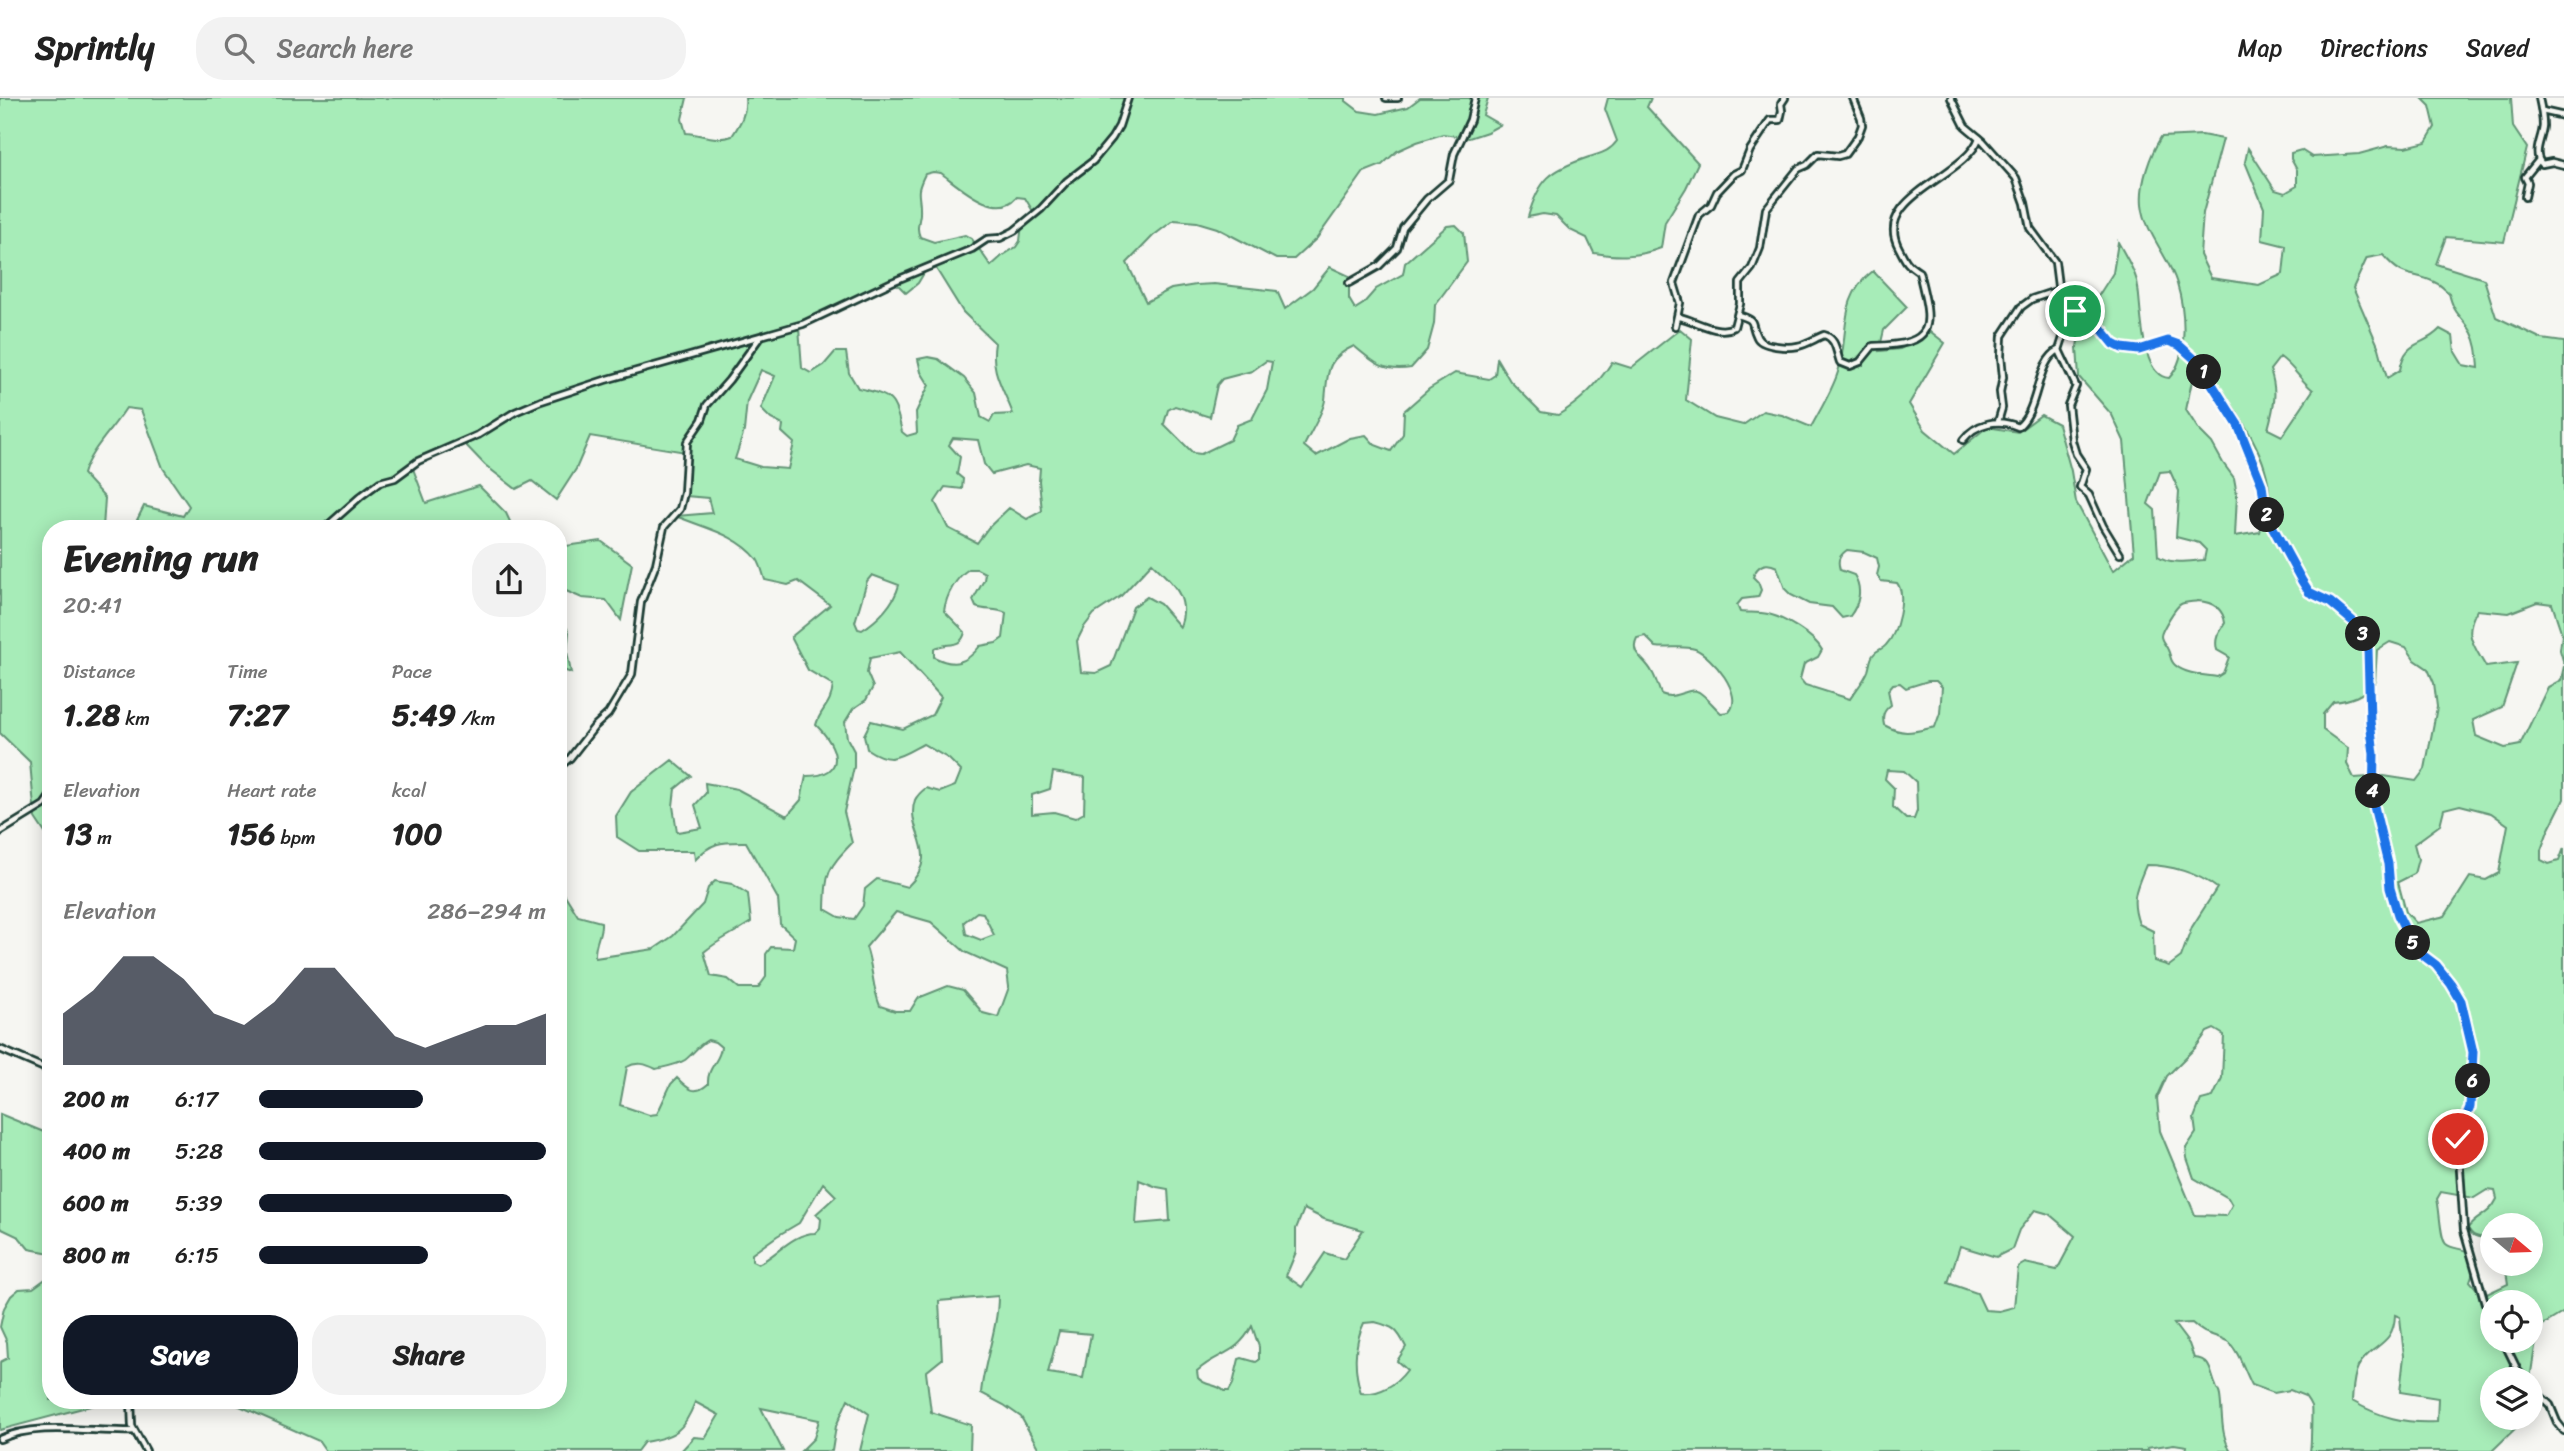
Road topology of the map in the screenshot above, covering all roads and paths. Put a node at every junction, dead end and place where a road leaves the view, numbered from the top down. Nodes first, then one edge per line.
1 (1128, 98) edge
2 (1385, 98) edge
3 (1398, 98) edge
4 (1475, 98) edge
5 (1785, 98) edge
6 (1853, 98) edge
7 (1951, 98) edge
8 (2539, 98) edge
9 (2542, 111) junction
10 (2564, 116) edge
11 (1979, 138) junction
12 (2538, 160) junction
13 (2564, 165) edge
14 (2525, 197) dead end
15 (1349, 283) dead end
16 (2059, 290) junction
17 (2075, 311) junction
18 (1738, 315) junction
19 (1678, 317) junction
20 (1675, 326) dead end
21 (760, 336) junction
22 (2059, 350) junction
23 (1998, 422) junction
24 (1963, 440) dead end
25 (334, 520) edge
26 (2120, 554) dead end
27 (567, 760) edge
28 (42, 806) edge
29 (0, 832) edge
30 (0, 1049) edge
31 (42, 1067) edge
32 (2481, 1290) edge
33 (2543, 1396) edge
34 (132, 1409) edge
35 (134, 1431) junction
36 (2564, 1432) edge
37 (0, 1439) edge
38 (146, 1451) edge

1 - 21 street
2 - 3 street
4 - 15 street
5 - 19 street
6 - 18 street
7 - 11 street
8 - 9 street
9 - 10 street
9 - 12 street
11 - 16 street
11 - 18 street
12 - 13 street
12 - 14 street
16 - 17 street
16 - 23 street
17 - 22 street
17 - 32 street
18 - 19 street
19 - 20 street
21 - 25 street
21 - 27 street
22 - 23 street
22 - 26 street
23 - 24 street
28 - 29 street
30 - 31 street
33 - 36 street
34 - 35 street
35 - 37 street
35 - 38 street

